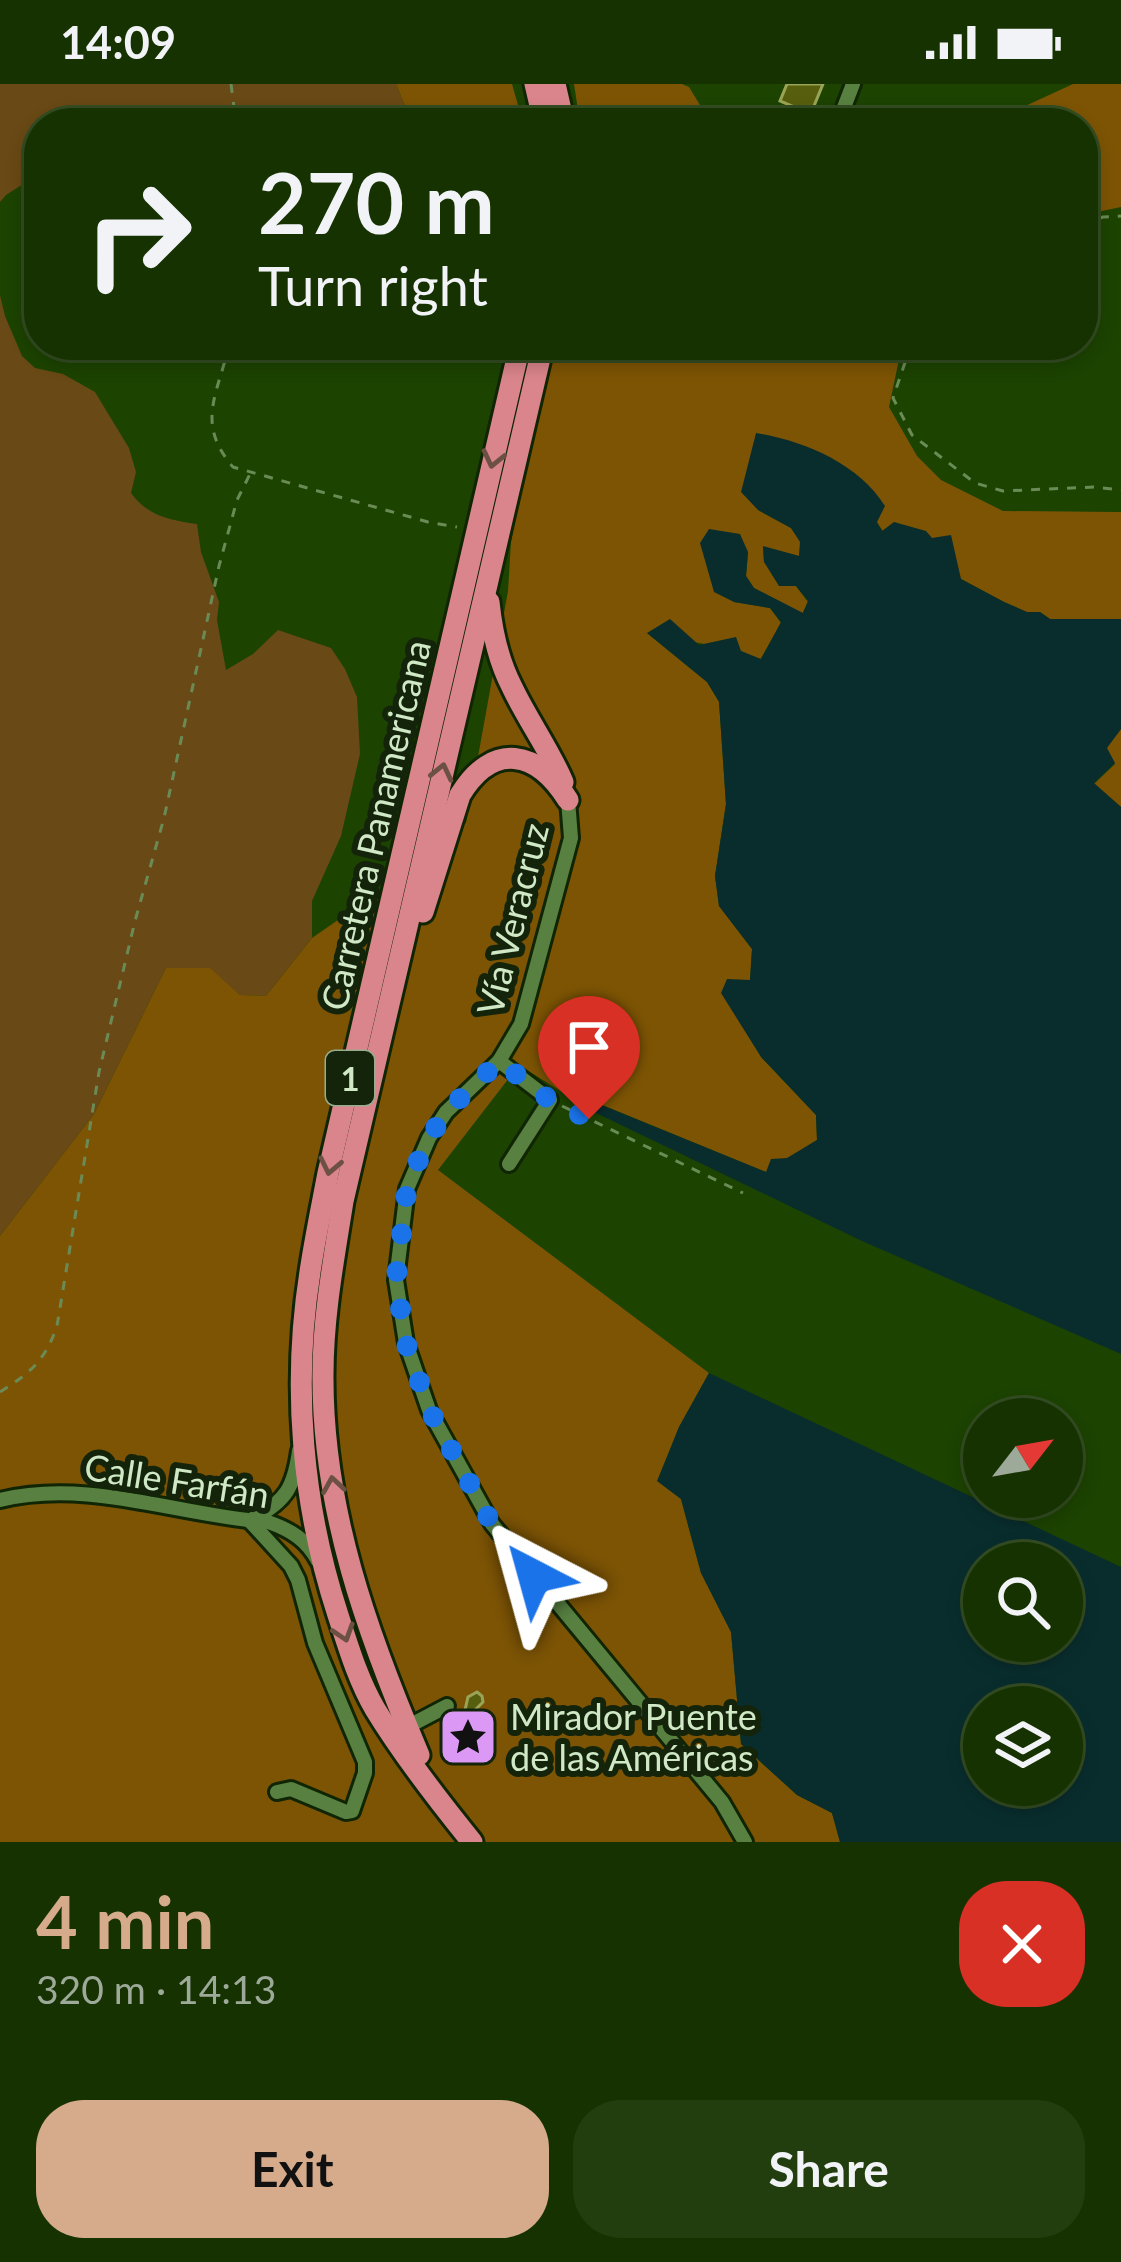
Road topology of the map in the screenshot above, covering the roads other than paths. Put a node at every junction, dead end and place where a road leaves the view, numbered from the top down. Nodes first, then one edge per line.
1 (517, 360) edge
2 (539, 360) edge
3 (489, 575) junction
4 (568, 800) junction
5 (378, 1049) junction
6 (499, 1061) junction
7 (508, 1164) dead end
8 (302, 1425) junction
9 (0, 1500) edge
10 (249, 1520) junction
11 (324, 1571) junction
12 (447, 1706) dead end
13 (407, 1727) junction
14 (277, 1792) dead end
15 (435, 1794) junction
16 (472, 1842) edge
17 (745, 1842) edge

1 -> 8 highway, Carretera Panamericana / 1
2 - 3 highway, Carretera Panamericana / 1
3 - 4 highway
5 -> 3 highway, Carretera Panamericana / 1
4 - 5 highway
4 - 6 street, Vía Veracruz
13 -> 5 highway, Carretera Panamericana / 1
6 - 7 street
6 - 17 street, Vía Veracruz
8 - 10 street
8 - 11 highway, Carretera Panamericana / 1
9 - 10 street, Calle Farfán
10 - 11 street, Calle Farfán
10 - 14 street
11 -> 15 highway, Carretera Panamericana / 1
12 - 13 street
13 - 15 highway, Carretera Panamericana / 1
15 - 16 highway, Carretera Panamericana / 1

